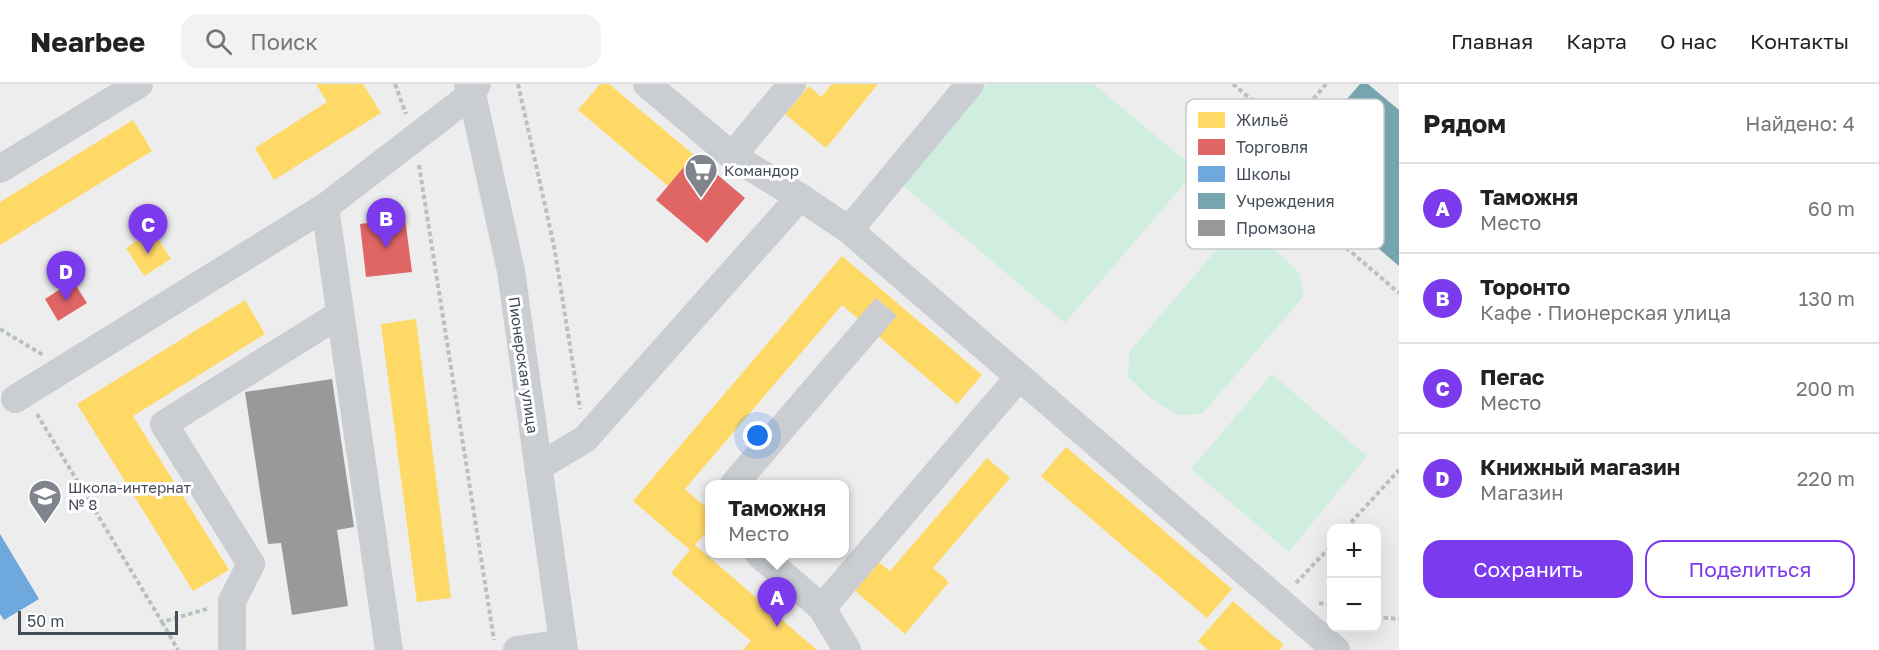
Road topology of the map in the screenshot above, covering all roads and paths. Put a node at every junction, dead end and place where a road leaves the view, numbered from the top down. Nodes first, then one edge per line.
1 (139, 84) edge
2 (395, 84) edge
3 (518, 84) edge
4 (647, 84) edge
5 (792, 84) edge
6 (970, 84) edge
7 (1233, 84) edge
8 (1326, 84) edge
9 (473, 87) edge
10 (1251, 99) edge
11 (1313, 99) edge
12 (415, 138) junction
13 (732, 156) junction
14 (0, 169) edge
15 (800, 197) junction
16 (325, 207) junction
17 (849, 230) junction
18 (1348, 249) edge
19 (1399, 293) edge
20 (340, 314) junction
21 (868, 328) tunnel mouth
22 (0, 329) edge
23 (64, 369) junction
24 (1019, 377) junction
25 (20, 396) joint
26 (585, 439) junction
27 (538, 467) junction
28 (1399, 470) edge
29 (737, 480) edge
30 (1350, 524) edge
31 (1327, 550) edge
32 (764, 558) edge
33 (232, 601) junction
34 (1280, 602) junction
35 (822, 608) junction
36 (1381, 617) edge
37 (1399, 619) edge
38 (162, 622) junction
39 (564, 647) edge
40 (178, 650) edge
41 (232, 650) edge
42 (389, 650) edge
43 (495, 650) edge
44 (517, 650) edge
45 (847, 650) edge
46 (1336, 650) edge

1 - 14 street
2 - 12 path
3 - 26 path
4 - 13 street
5 - 13 street
6 - 17 street
7 - 10 path
8 - 11 path
9 - 12 street
9 - 27 street, Пионерская улица
12 - 16 street
12 - 43 path
13 - 15 street
15 - 17 street
15 - 26 street
16 - 20 street
16 - 23 street
17 - 24 street
18 - 19 path
20 - 33 street
20 - 42 street
21 - 29 street
22 - 23 path
23 - 25 street
24 - 34 street
24 - 35 street
25 - 38 path
26 - 27 street
27 - 39 street, Пионерская улица
28 - 30 path
31 - 34 path
32 - 35 street
33 - 38 path
33 - 41 street
34 - 46 street
35 - 45 street
36 - 37 path
38 - 40 path
39 - 44 street

